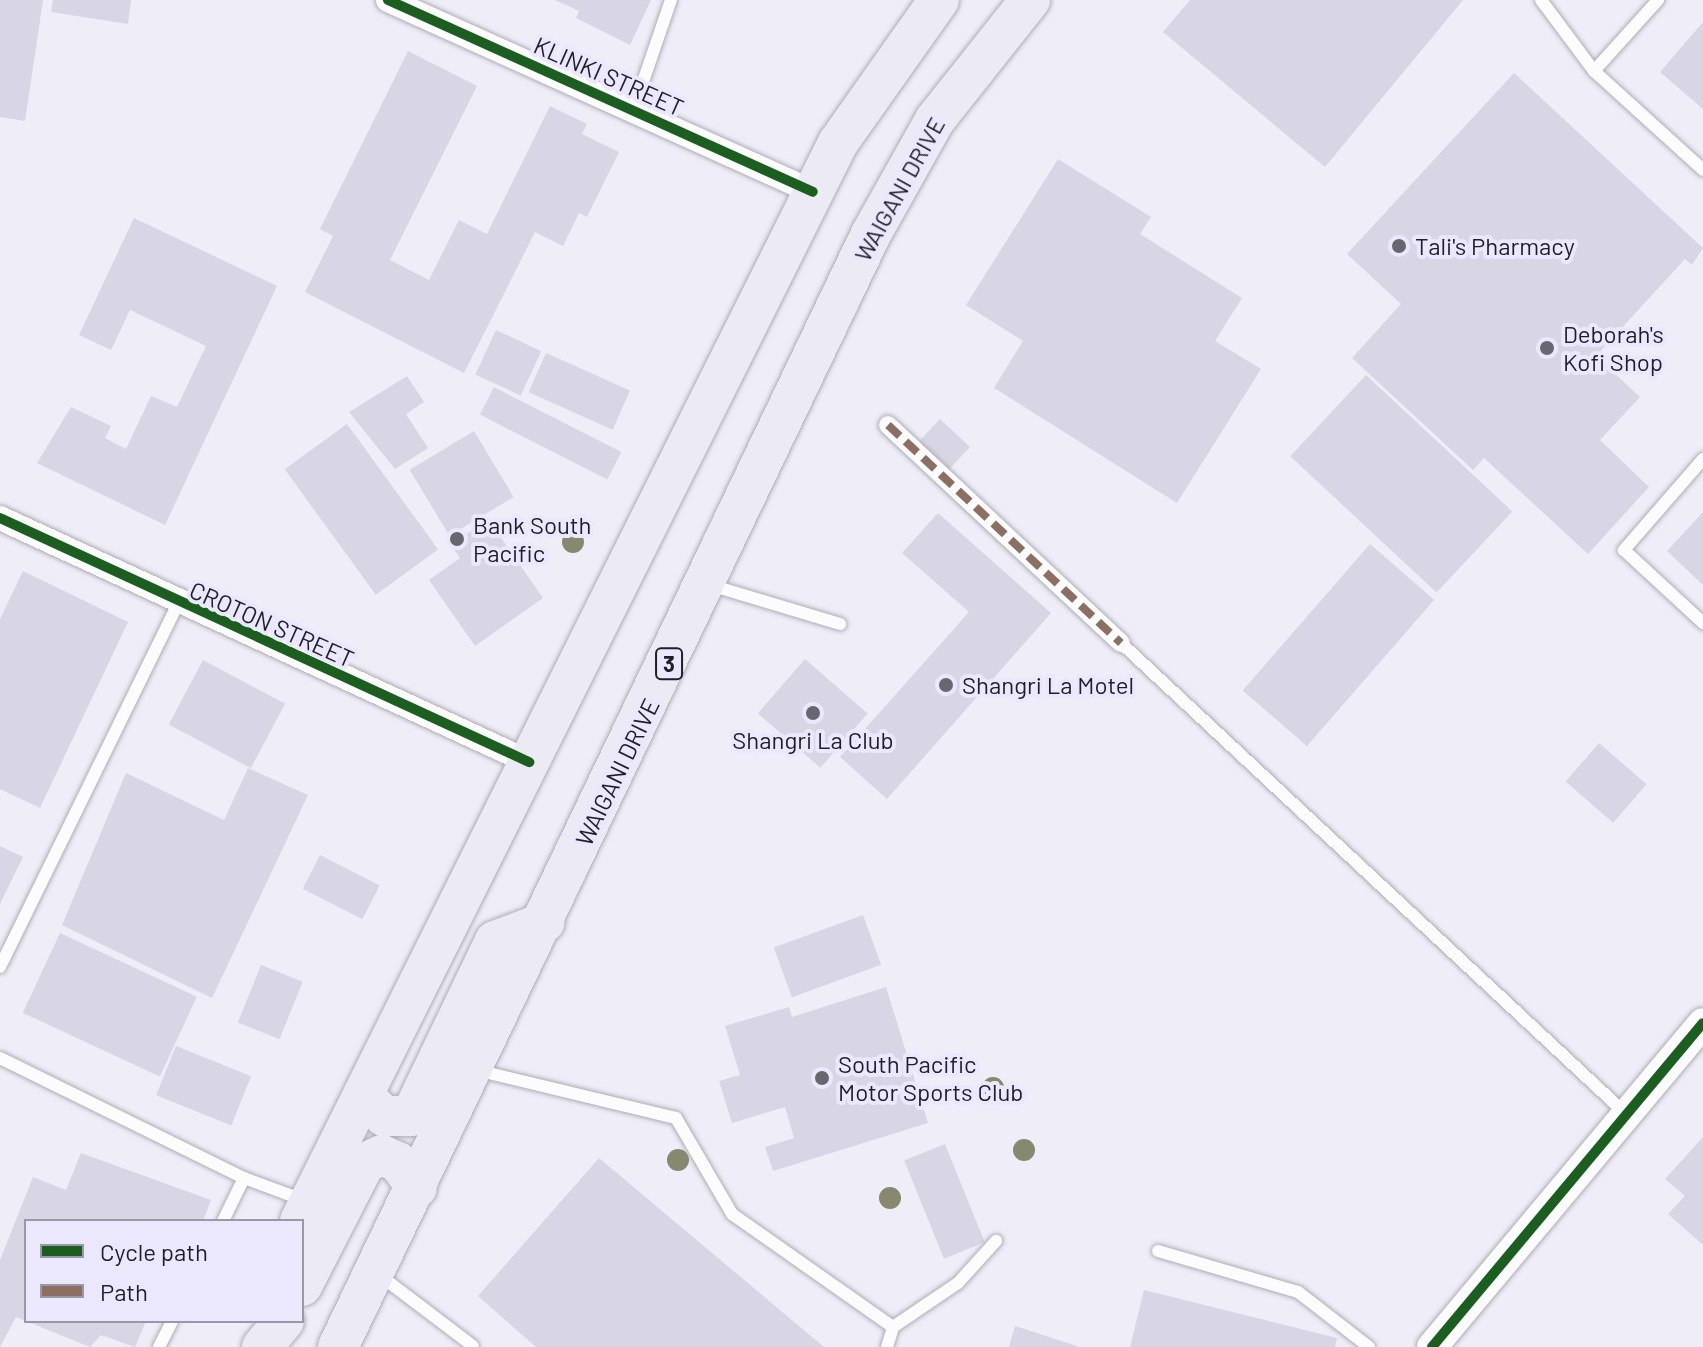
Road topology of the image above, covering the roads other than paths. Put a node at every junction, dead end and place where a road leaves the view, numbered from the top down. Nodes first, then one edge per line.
1 (388, 0) edge
2 (671, 0) edge
3 (939, 0) edge
4 (1030, 0) edge
5 (1541, 0) edge
6 (1658, 0) edge
7 (1594, 71) junction
8 (634, 108) junction
9 (1703, 170) edge
10 (813, 192) junction
11 (888, 425) dead end
12 (1703, 459) edge
13 (0, 518) edge
14 (707, 584) junction
15 (178, 604) junction
16 (1703, 623) edge
17 (840, 624) dead end
18 (1121, 643) joint
19 (529, 762) junction
20 (545, 922) junction
21 (0, 967) edge
22 (1703, 1023) edge
23 (0, 1058) edge
24 (474, 1070) junction
25 (363, 1095) junction
26 (1624, 1112) junction
27 (244, 1178) junction
28 (417, 1188) junction
29 (305, 1212) edge
30 (224, 1219) edge
31 (996, 1241) dead end
32 (1158, 1251) dead end
33 (376, 1272) junction
34 (304, 1282) edge
35 (171, 1323) edge
36 (249, 1323) edge
37 (282, 1323) edge
38 (893, 1327) junction
39 (473, 1346) edge
40 (159, 1347) edge
41 (237, 1347) edge
42 (262, 1347) edge
43 (338, 1347) edge
44 (887, 1347) edge
45 (1369, 1347) edge
46 (1432, 1347) edge

1 - 8 street, KLINKI STREET
2 - 8 lane
3 - 10 highway
4 - 14 highway, WAIGANI DRIVE / 3
5 - 7 lane
6 - 7 lane
7 - 9 lane
8 - 10 street, KLINKI STREET
10 - 19 highway
11 - 18 street
12 - 16 lane
13 - 15 street, CROTON STREET
14 - 17 lane
14 - 20 highway, WAIGANI DRIVE / 3
15 - 19 street, CROTON STREET
15 - 21 lane
18 - 26 lane
19 - 25 highway
20 - 24 highway, WAIGANI DRIVE / 3
20 - 25 highway
22 - 26 street
23 - 27 lane
24 - 28 highway, WAIGANI DRIVE / 3
24 - 38 lane
25 - 29 highway
26 - 46 street
27 - 29 lane
27 - 30 lane
28 - 33 highway, WAIGANI DRIVE / 3
28 - 34 highway
31 - 38 lane
32 - 45 lane
33 - 39 lane
33 - 43 highway, WAIGANI DRIVE / 3
35 - 40 lane
36 - 41 highway
37 - 42 highway
38 - 44 lane

